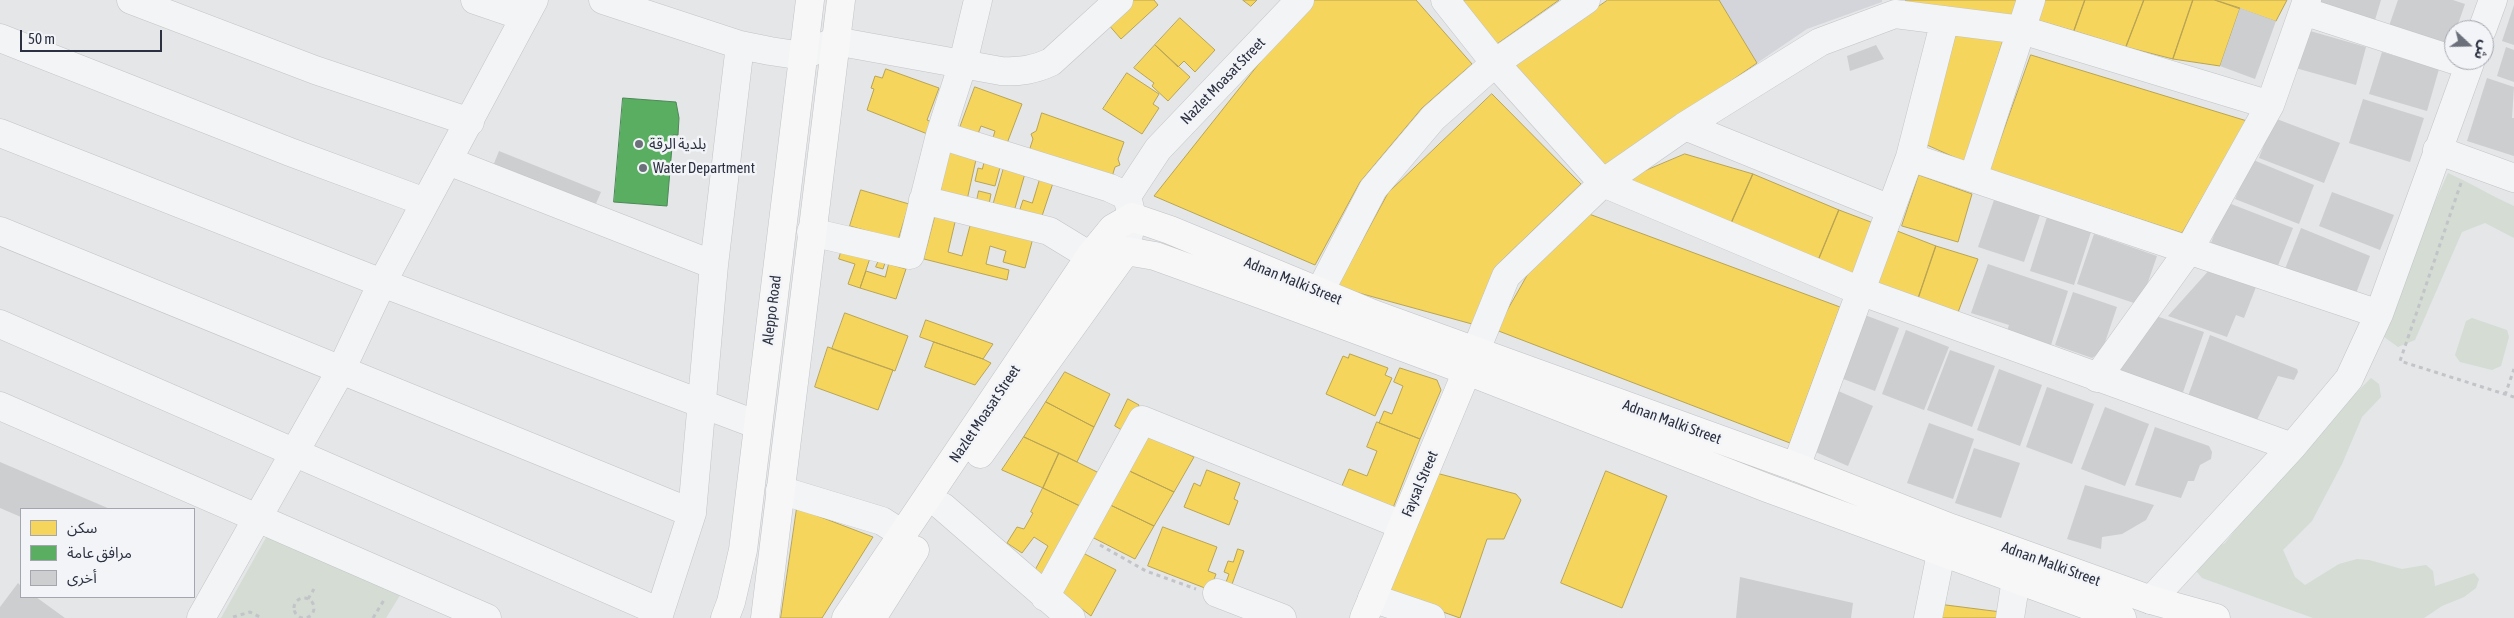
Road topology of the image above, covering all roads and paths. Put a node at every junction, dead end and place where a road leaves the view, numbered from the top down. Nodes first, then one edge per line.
1 (131, 0) edge
2 (475, 0) edge
3 (602, 0) edge
4 (810, 0) edge
5 (840, 0) edge
6 (978, 0) edge
7 (1119, 0) edge
8 (1300, 0) edge
9 (1445, 0) edge
10 (1586, 0) edge
11 (2031, 0) edge
12 (2493, 0) edge
13 (2305, 6) edge
14 (1894, 7) edge
15 (530, 8) edge
16 (1945, 20) junction
17 (2486, 20) edge
18 (2022, 30) junction
19 (0, 38) edge
20 (835, 41) junction
21 (740, 45) junction
22 (2444, 55) edge
23 (803, 56) junction
24 (963, 63) junction
25 (1496, 64) junction
26 (2459, 70) edge
27 (2270, 105) junction
28 (470, 122) junction
29 (1685, 126) junction
30 (0, 133) edge
31 (940, 135) junction
32 (2437, 150) junction
33 (1910, 157) junction
34 (448, 161) junction
35 (2468, 162) junction
36 (1973, 178) junction
37 (2514, 178) edge
38 (1603, 183) junction
39 (923, 200) junction
40 (425, 202) junction
41 (1129, 206) junction
42 (1890, 209) junction
43 (0, 231) edge
44 (812, 232) junction
45 (1126, 250) junction
46 (2189, 250) junction
47 (1090, 256) junction
48 (714, 265) junction
49 (382, 283) junction
50 (1860, 291) junction
51 (1319, 292) junction
52 (2379, 314) junction
53 (0, 324) edge
54 (1472, 361) junction
55 (2514, 369) edge
56 (340, 370) junction
57 (2097, 378) junction
58 (2505, 395) junction
59 (2514, 397) edge
60 (703, 404) junction
61 (0, 406) edge
62 (758, 425) junction
63 (2292, 447) junction
64 (295, 451) junction
65 (1796, 467) junction
66 (780, 490) junction
67 (943, 507) junction
68 (692, 513) junction
69 (257, 518) junction
70 (1402, 525) junction
71 (1951, 528) junction
72 (1080, 534) junction
73 (904, 535) junction
74 (1941, 553) junction
75 (2016, 579) junction
76 (314, 589) dead end
77 (1217, 593) joint
78 (1045, 597) junction
79 (308, 599) junction
80 (384, 600) dead end
81 (1368, 608) edge
82 (2162, 610) edge
83 (659, 615) edge
84 (233, 616) dead end
85 (298, 617) edge
86 (201, 618) edge
87 (262, 618) edge
88 (373, 618) edge
89 (487, 618) edge
90 (725, 618) edge
91 (765, 618) edge
92 (846, 618) edge
93 (872, 618) edge
94 (1071, 618) edge
95 (1282, 618) edge
96 (1431, 618) edge
97 (1928, 618) edge
98 (2010, 618) edge
99 (2122, 618) edge
100 (2216, 618) edge

1 - 28 street
2 - 15 street
3 - 21 street
4 - 23 main road, Aleppo Road
5 - 20 main road, Aleppo Road
6 - 24 street
7 - 24 street
8 - 41 street, Nazlet Moasat Street
9 - 25 street
10 - 25 street
11 - 18 street
12 - 17 street
13 - 22 street
13 - 27 street
14 - 16 street
14 - 29 street
15 - 28 street
16 - 18 street
16 - 33 street
18 - 27 street
18 - 36 street
19 - 40 street
20 - 23 street
20 - 24 street
20 - 44 main road, Aleppo Road
21 - 23 street
21 - 48 street
23 - 62 main road, Aleppo Road
24 - 31 street
25 - 38 street
25 - 51 street
26 - 32 street
27 - 46 street
28 - 34 street
29 - 38 street
29 - 42 street
30 - 49 street
31 - 39 street
31 - 41 street
32 - 35 street
32 - 52 street
33 - 36 street
33 - 42 street
34 - 40 street
34 - 48 street
35 - 37 street
35 - 58 path
36 - 46 street
38 - 50 street
38 - 54 street
39 - 44 street
39 - 47 street
40 - 49 street
41 - 45 street, Nazlet Moasat Street
41 - 47 main road, Nazlet Moasat Street
41 - 51 main road, Adnan Malki Street
42 - 50 street
43 - 56 street
44 - 66 main road, Aleppo Road
45 - 54 main road, Adnan Malki Street
45 - 67 main road, Nazlet Moasat Street
46 - 52 street
46 - 57 street
47 - 73 main road, Nazlet Moasat Street
48 - 60 street
49 - 56 street
49 - 60 street
50 - 57 street
50 - 65 street
51 - 54 main road, Adnan Malki Street
52 - 63 street
53 - 64 street
54 - 65 main road, Adnan Malki Street
54 - 70 main road, Faysal Street
54 - 74 main road, Adnan Malki Street
55 - 58 path
56 - 64 street
56 - 68 street
57 - 63 street
58 - 59 path
60 - 62 street
60 - 68 street
61 - 69 street
62 - 90 main road, Aleppo Road
63 - 82 street
64 - 69 street
64 - 83 street
65 - 71 main road, Adnan Malki Street
66 - 73 street
66 - 91 main road, Aleppo Road
67 - 78 street
67 - 93 main road, Nazlet Moasat Street
68 - 83 street
69 - 86 street
69 - 89 street
70 - 72 street
70 - 81 main road, Faysal Street
71 - 74 street
71 - 82 main road, Adnan Malki Street
72 - 77 path
72 - 78 street
73 - 92 main road, Nazlet Moasat Street
74 - 75 main road, Adnan Malki Street
74 - 97 street
75 - 98 street
75 - 99 main road, Adnan Malki Street
76 - 79 path
77 - 95 street
78 - 94 street
79 - 85 path
79 - 85 path
80 - 88 path
81 - 96 street
82 - 100 main road, Adnan Malki Street
84 - 87 path

